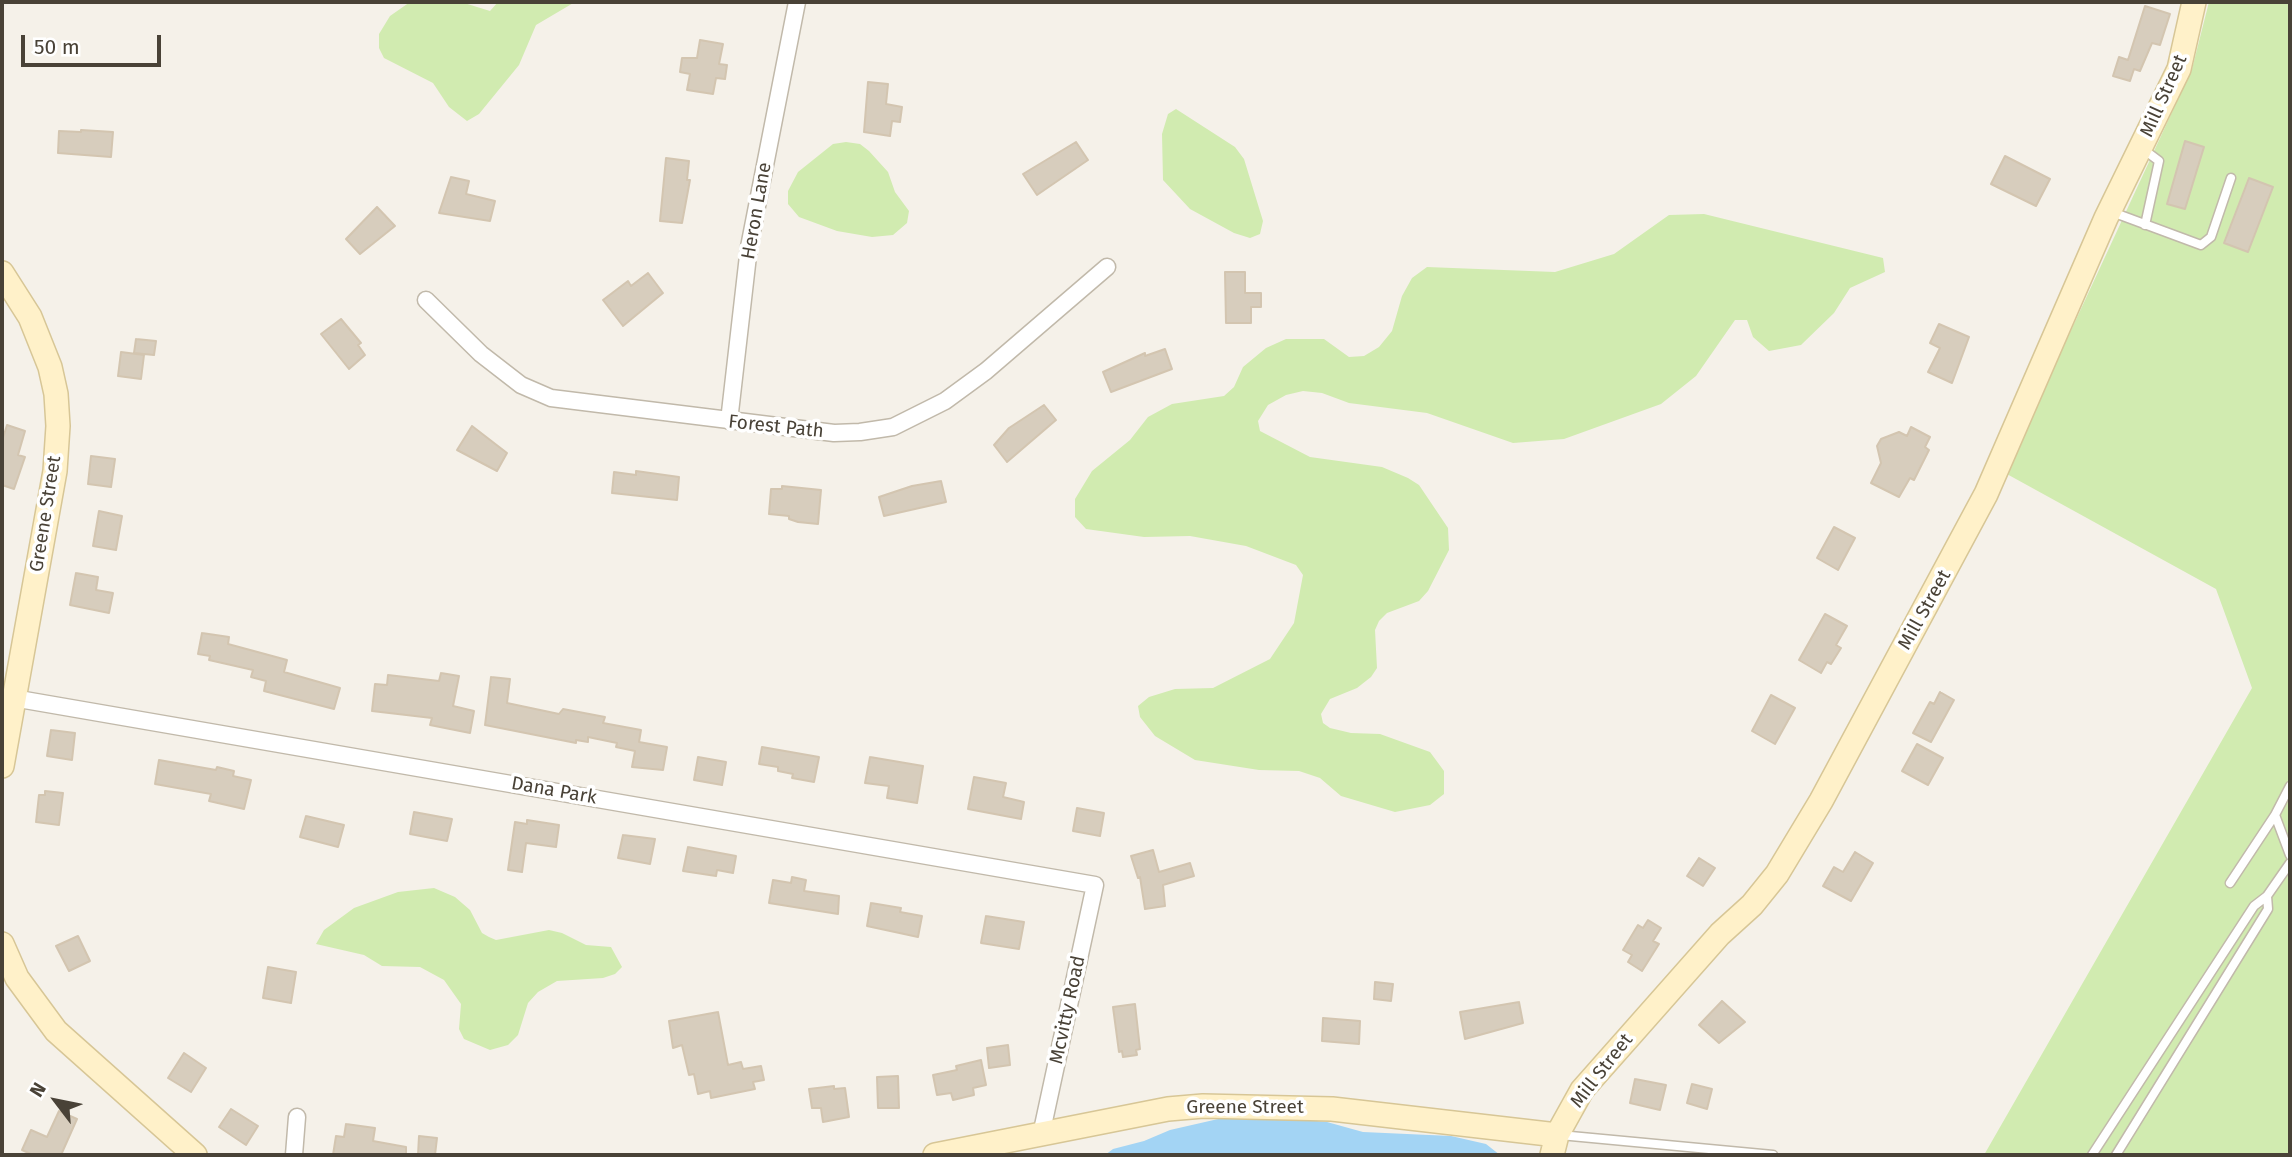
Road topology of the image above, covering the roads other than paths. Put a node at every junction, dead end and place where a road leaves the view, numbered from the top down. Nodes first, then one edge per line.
1 (797, 2) edge
2 (2194, 2) edge
3 (2140, 148) junction
4 (2231, 178) dead end
5 (2109, 211) junction
6 (2145, 225) junction
7 (1107, 267) dead end
8 (2, 273) edge
9 (426, 300) dead end
10 (729, 421) junction
11 (7, 696) edge
12 (2, 766) edge
13 (2290, 786) edge
14 (2275, 816) junction
15 (2290, 855) edge
16 (2290, 863) edge
17 (2230, 883) dead end
18 (1095, 885) joint
19 (2267, 896) junction
20 (2, 943) edge
21 (297, 1116) dead end
22 (1041, 1135) junction
23 (1554, 1145) edge
24 (195, 1155) edge
25 (294, 1155) edge
26 (935, 1155) edge
27 (1773, 1155) edge
28 (2092, 1155) edge
29 (2116, 1155) edge

1 - 10 street, Heron Lane
2 - 3 street, Mill Street
3 - 5 street, Mill Street
3 - 6 lane
4 - 6 lane
5 - 6 lane
5 - 23 street, Mill Street
7 - 10 street, Forest Path
8 - 11 street, Greene Street
9 - 10 street, Forest Path
11 - 12 street, Greene Street
11 - 18 street, Dana Park
13 - 14 lane
14 - 15 lane
14 - 17 lane
16 - 19 lane
18 - 22 street, Mcvitty Road
19 - 28 lane
19 - 29 lane
20 - 24 street
21 - 25 street
22 - 23 street, Greene Street
22 - 26 street, Greene Street
23 - 27 lane

